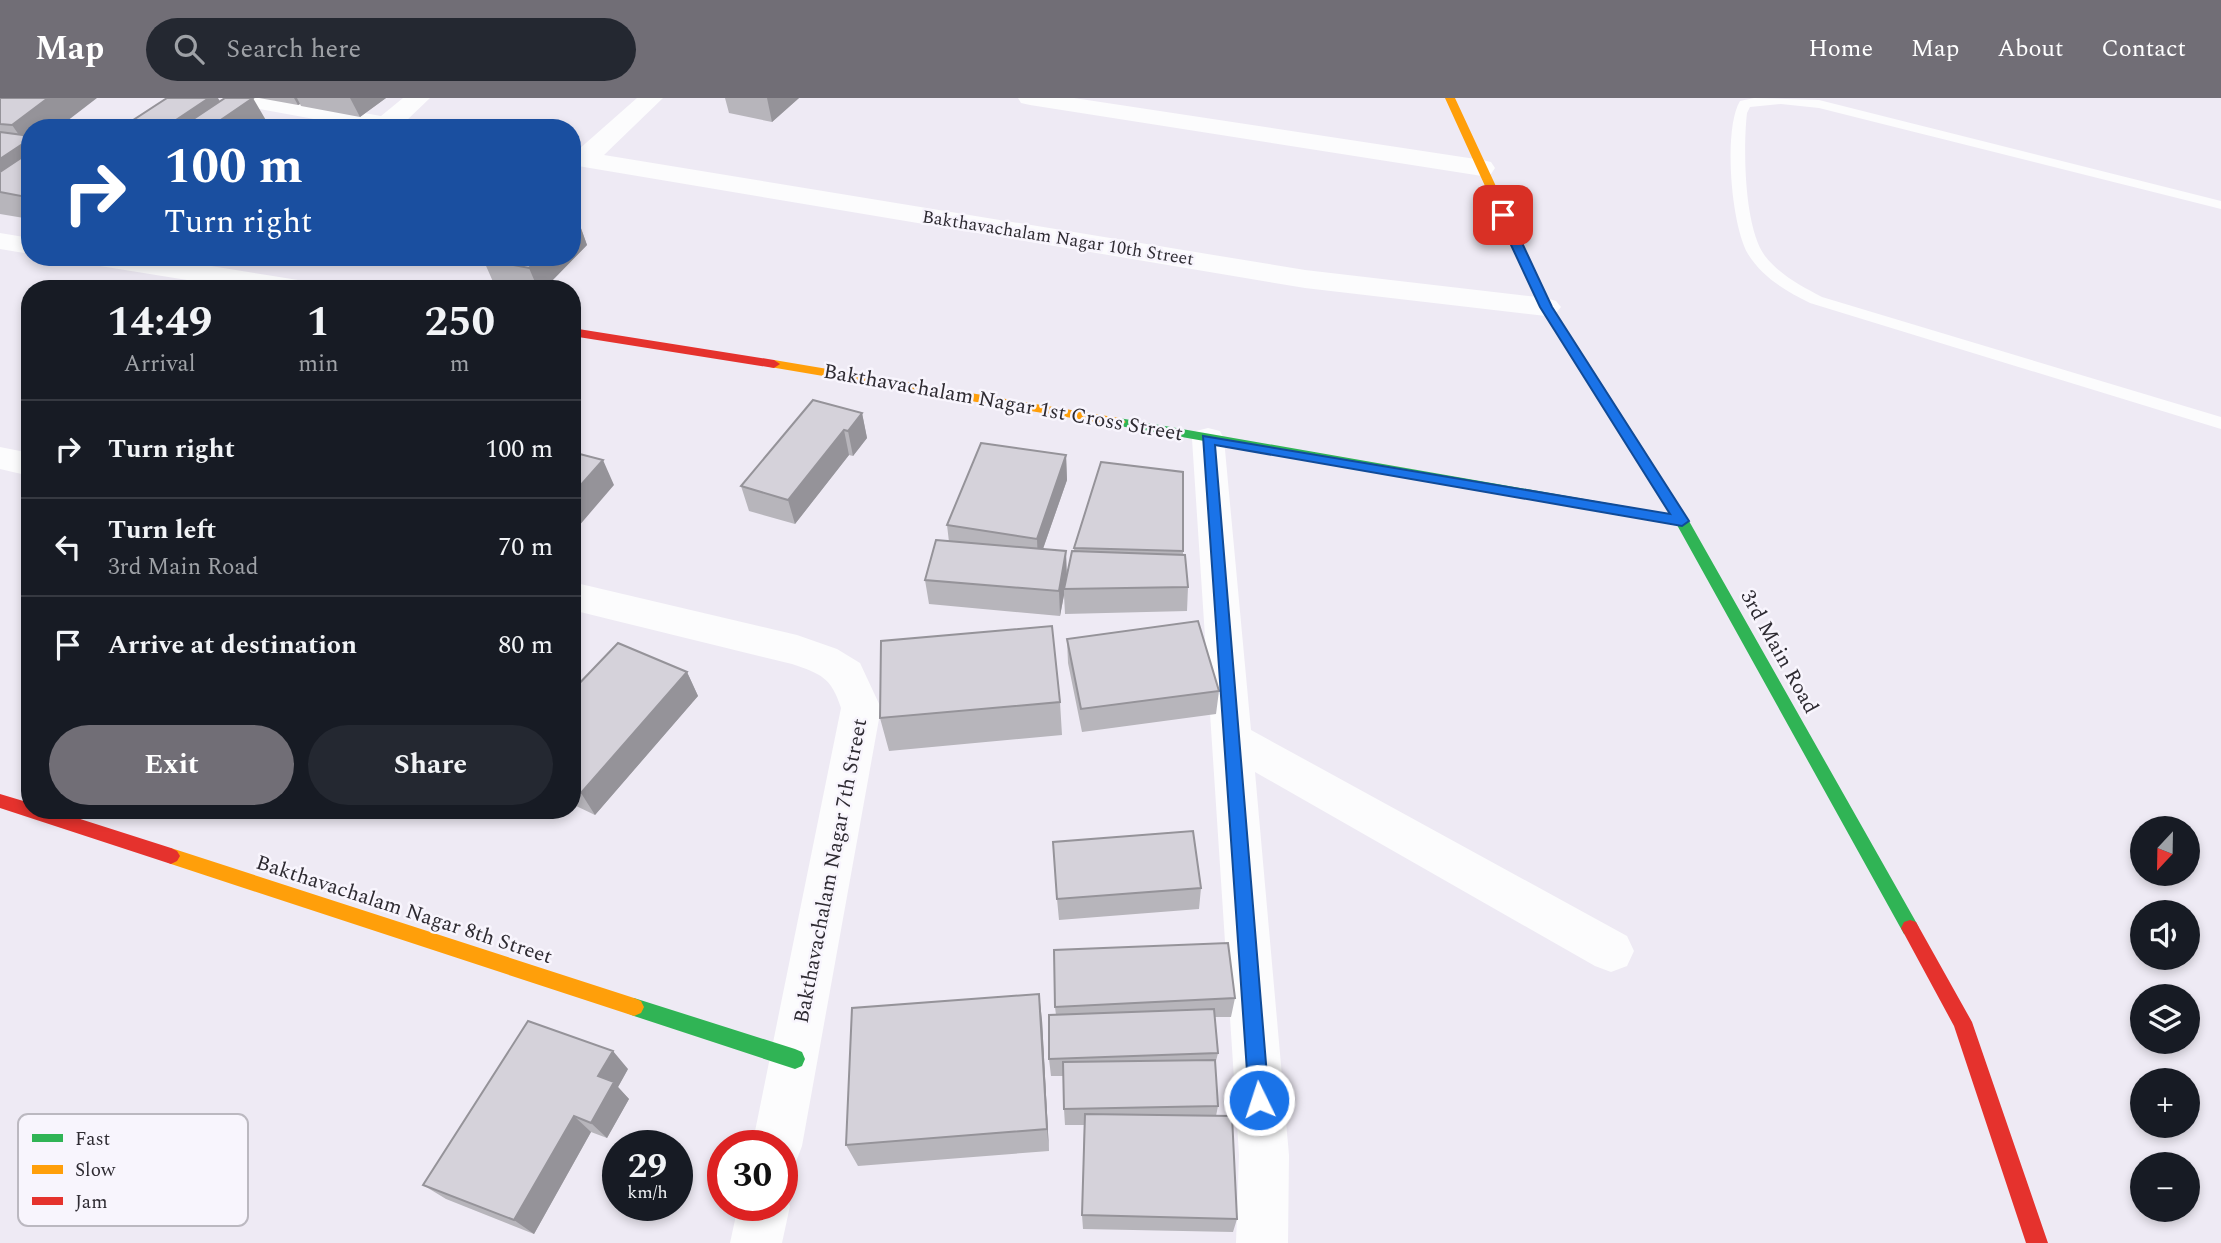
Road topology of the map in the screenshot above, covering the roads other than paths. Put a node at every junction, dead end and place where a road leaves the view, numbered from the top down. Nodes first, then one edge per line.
1 (242, 98) edge
2 (418, 98) edge
3 (651, 98) edge
4 (1030, 98) edge
5 (1190, 98) edge
6 (1450, 98) edge
7 (1760, 98) edge
8 (358, 119) edge
9 (402, 119) edge
10 (1195, 126) junction
11 (581, 156) edge
12 (581, 158) edge
13 (1482, 168) junction
14 (2221, 205) edge
15 (0, 241) edge
16 (21, 244) edge
17 (156, 266) edge
18 (242, 280) edge
19 (1546, 307) junction
20 (581, 333) edge
21 (2221, 423) edge
22 (1208, 439) junction
23 (0, 458) edge
24 (21, 463) edge
25 (1682, 521) junction
26 (581, 598) edge
27 (1231, 739) junction
28 (0, 801) edge
29 (21, 808) edge
30 (55, 819) edge
31 (1611, 951) dead end
32 (795, 1059) junction
33 (779, 1130) edge
34 (761, 1221) edge
35 (756, 1243) edge
36 (1262, 1243) edge
37 (2037, 1243) edge

1 - 8 street
2 - 9 street
3 - 11 street
4 - 10 street
5 - 10 street
6 - 13 street, 3rd Main Road
7 - 14 lane
7 - 21 lane
10 - 13 street
12 - 19 street, Bakthavachalam Nagar 10th Street
13 - 19 street, 3rd Main Road
15 - 16 street
17 - 18 street
19 - 25 street, 3rd Main Road
20 - 22 street, Bakthavachalam Nagar 1st Cross Street
22 - 25 street, Bakthavachalam Nagar 1st Cross Street
22 - 27 street
23 - 24 street
25 - 37 street, 3rd Main Road
26 - 32 street, Bakthavachalam Nagar 7th Street
27 - 31 street
27 - 36 street
28 - 29 street, Bakthavachalam Nagar 8th Street
30 - 32 street, Bakthavachalam Nagar 8th Street
32 - 33 street, Bakthavachalam Nagar 7th Street
34 - 35 street

